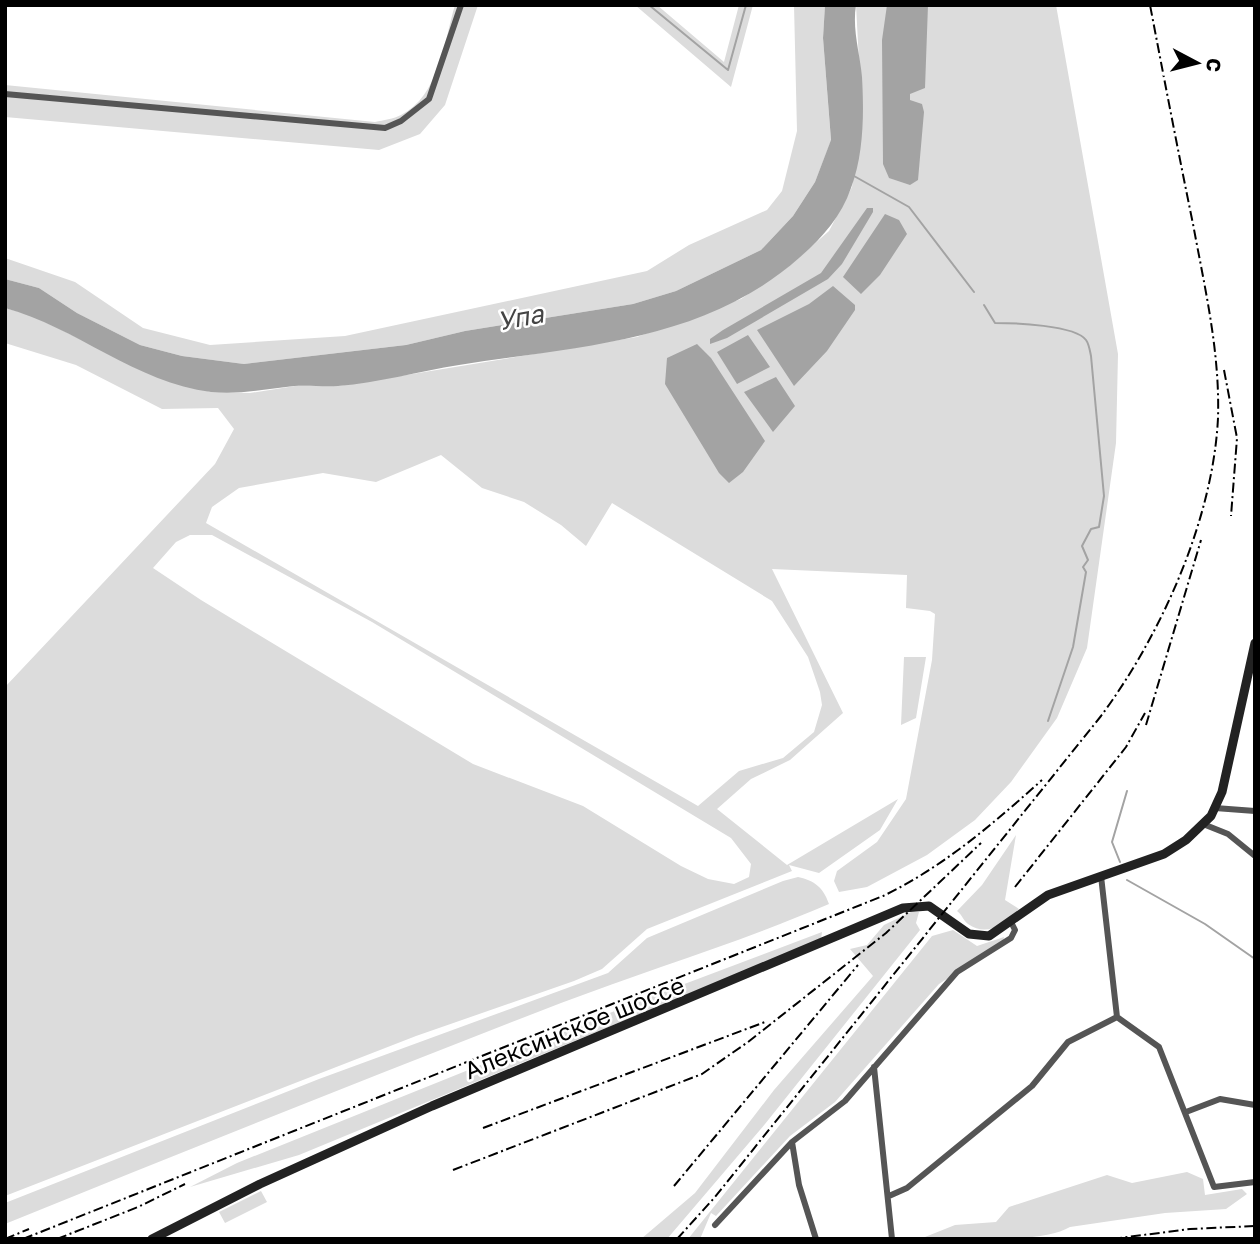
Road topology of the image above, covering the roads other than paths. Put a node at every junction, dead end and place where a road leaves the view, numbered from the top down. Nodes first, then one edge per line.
1 (461, 5) edge
2 (5, 94) edge
3 (1255, 643) edge
4 (1254, 655) edge
5 (1216, 808) junction
6 (1255, 811) edge
7 (1203, 824) junction
8 (1255, 856) edge
9 (1101, 876) junction
10 (1012, 922) junction
11 (1117, 1017) junction
12 (874, 1067) junction
13 (1255, 1105) edge
14 (1186, 1112) junction
15 (792, 1142) junction
16 (1255, 1182) edge
17 (889, 1196) junction
18 (715, 1225) dead end
19 (152, 1239) edge
20 (816, 1239) edge
21 (892, 1239) edge

1 - 2 street
3 - 4 main road
4 - 5 main road
5 - 6 street
5 - 7 main road
7 - 8 street
7 - 9 main road
9 - 10 main road
9 - 11 street
10 - 12 street
10 - 19 main road, Алексинское шоссе
11 - 14 street
11 - 17 street
12 - 15 street
12 - 17 street
13 - 14 street
14 - 16 street
15 - 18 street
15 - 20 street
17 - 21 street

